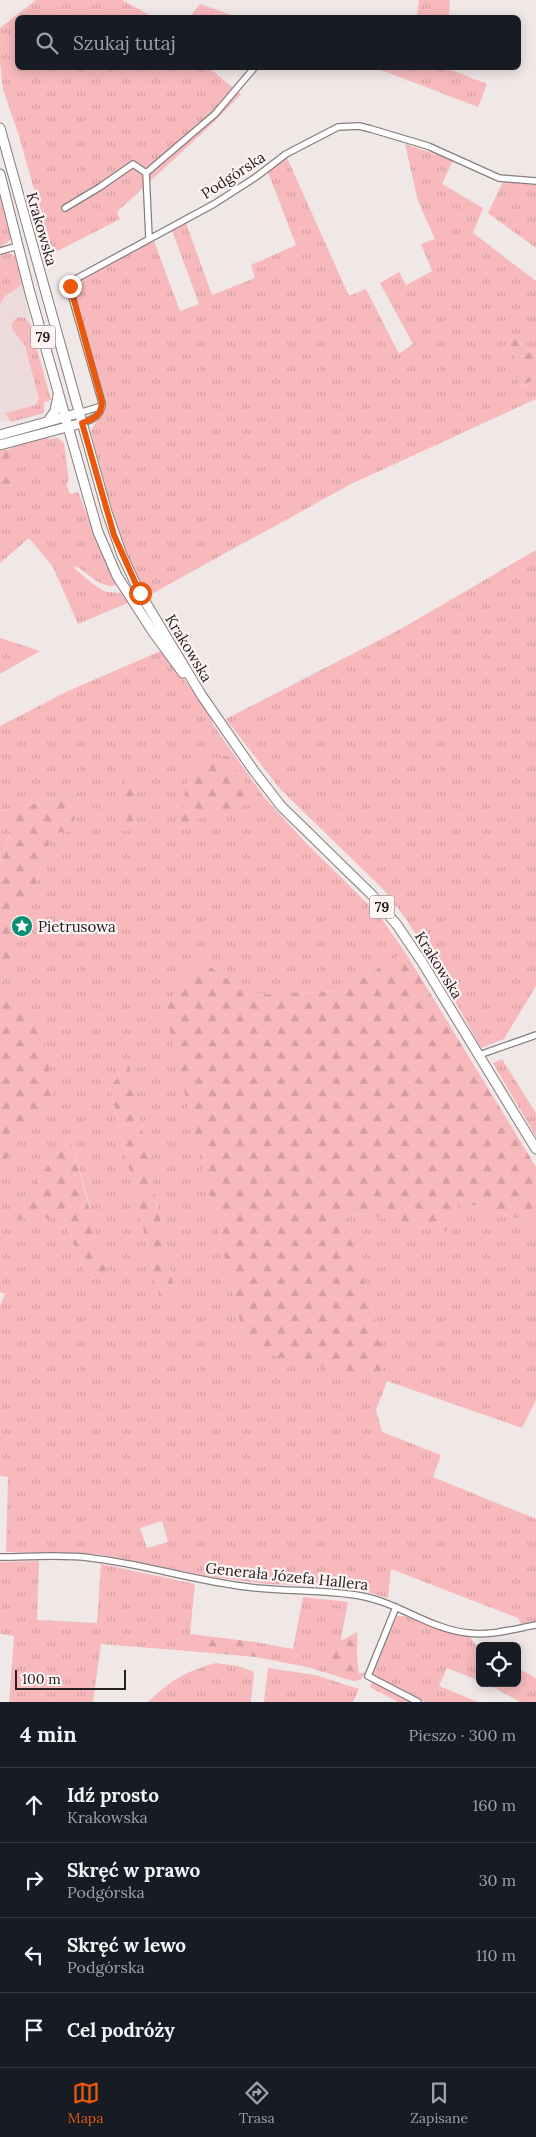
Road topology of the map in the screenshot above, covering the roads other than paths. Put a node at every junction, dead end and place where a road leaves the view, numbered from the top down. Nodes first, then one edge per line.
1 (252, 70) edge
2 (0, 128) edge
3 (146, 173) junction
4 (0, 174) edge
5 (536, 181) edge
6 (64, 208) dead end
7 (149, 238) junction
8 (18, 246) junction
9 (0, 251) edge
10 (58, 395) junction
11 (102, 406) junction
12 (79, 413) junction
13 (48, 421) junction
14 (66, 422) junction
15 (82, 423) junction
16 (0, 435) edge
17 (0, 445) edge
18 (202, 696) junction
19 (536, 1035) edge
20 (479, 1055) junction
21 (536, 1149) edge
22 (0, 1557) edge
23 (396, 1607) junction
24 (536, 1625) edge
25 (418, 1702) edge

1 - 3 street
2 - 12 main road, Krakowska / 79
3 - 6 street
3 - 7 street
4 - 8 main road, Krakowska / 79
5 - 7 street, Podgórska
7 - 11 street, Podgórska
8 - 9 street
8 - 10 main road, Krakowska / 79
10 - 13 main road
10 - 14 main road, Krakowska / 79
11 - 12 street
11 - 15 street
12 - 14 main road
12 - 15 main road, Krakowska / 79
13 - 14 main road
13 - 16 main road
14 - 15 main road
14 - 17 main road
14 - 18 main road, Krakowska / 79
15 - 18 main road, Krakowska / 79
18 - 20 main road, Krakowska / 79
19 - 20 street
20 - 21 main road, Krakowska / 79
22 - 23 street, Generała Józefa Hallera
23 - 24 street, Generała Józefa Hallera
23 - 25 street

